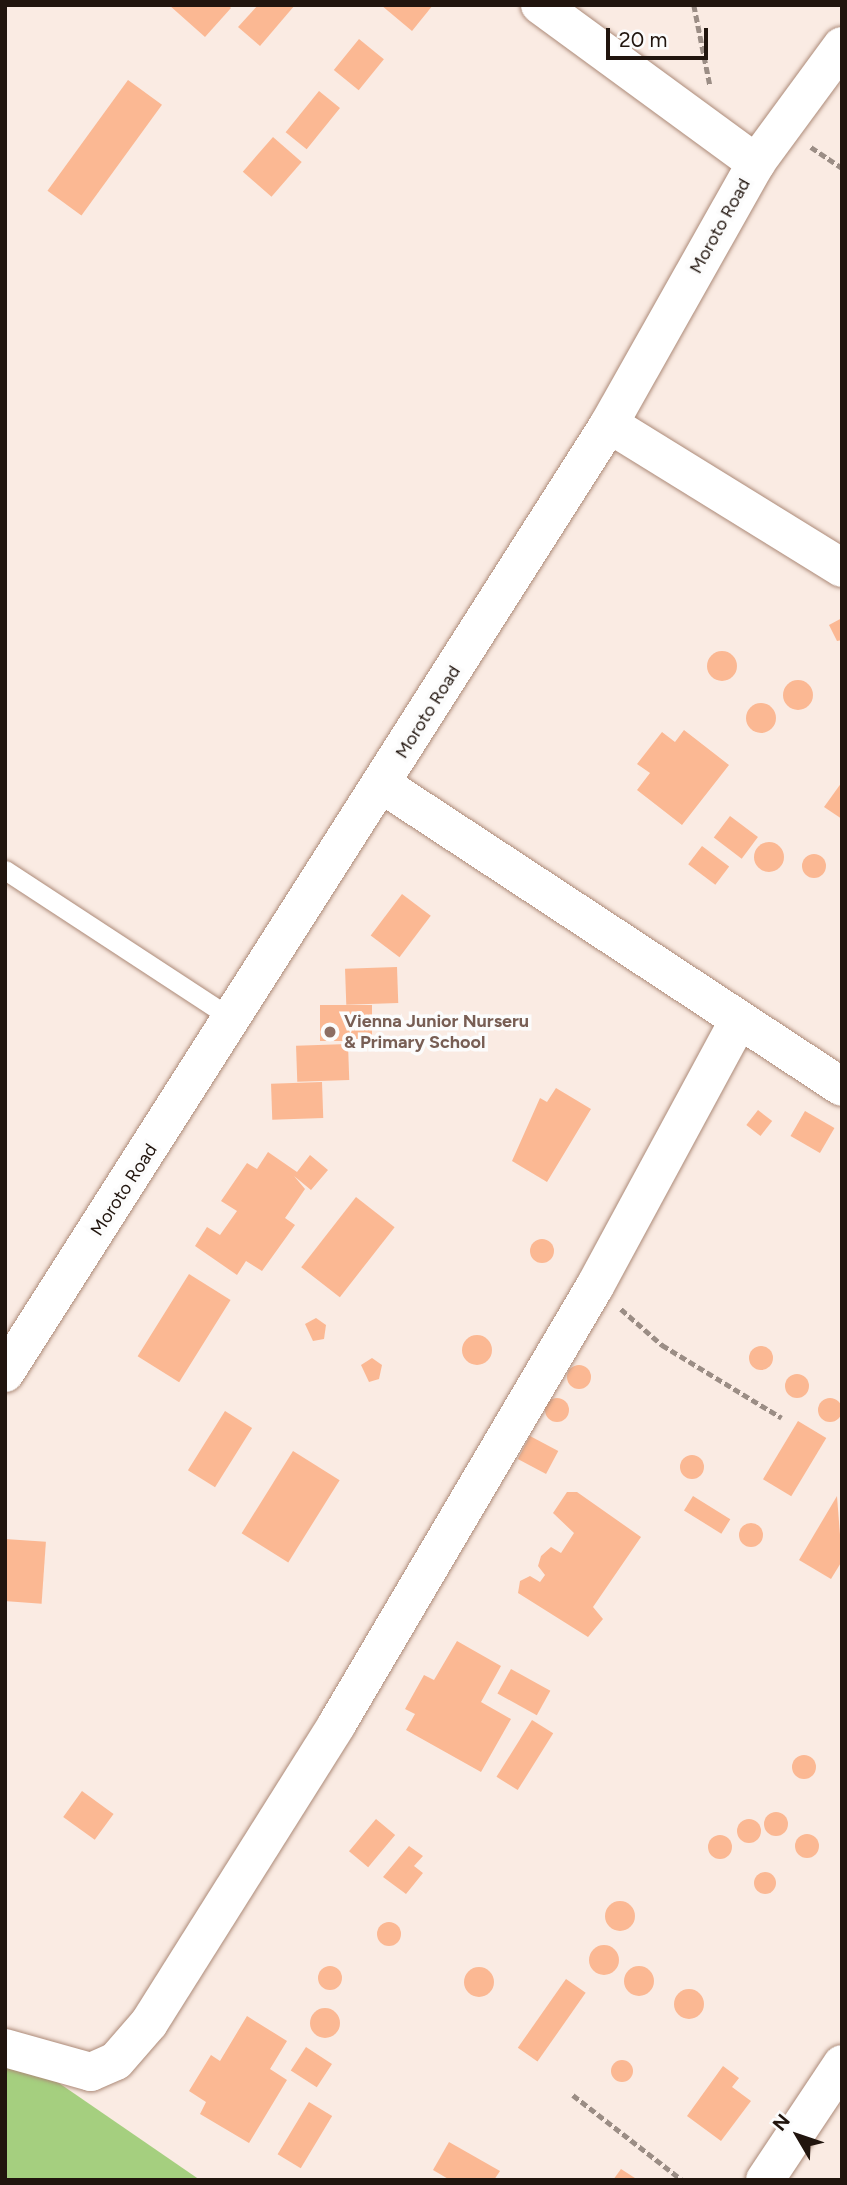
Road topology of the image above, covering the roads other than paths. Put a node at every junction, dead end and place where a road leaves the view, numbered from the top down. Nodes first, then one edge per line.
1 (540, 5) edge
2 (842, 46) edge
3 (756, 163) junction
4 (609, 424) junction
5 (842, 568) edge
6 (383, 785) junction
7 (5, 870) edge
8 (234, 1020) junction
9 (738, 1021) junction
10 (842, 1087) edge
11 (5, 1373) edge
12 (5, 2048) edge
13 (842, 2064) edge
14 (765, 2180) edge

1 - 3 street
2 - 3 street, Moroto Road
3 - 4 street, Moroto Road
4 - 5 street
4 - 6 street, Moroto Road
6 - 8 street, Moroto Road
6 - 9 street
7 - 8 lane
8 - 11 street, Moroto Road
9 - 10 street
9 - 12 street
13 - 14 street

